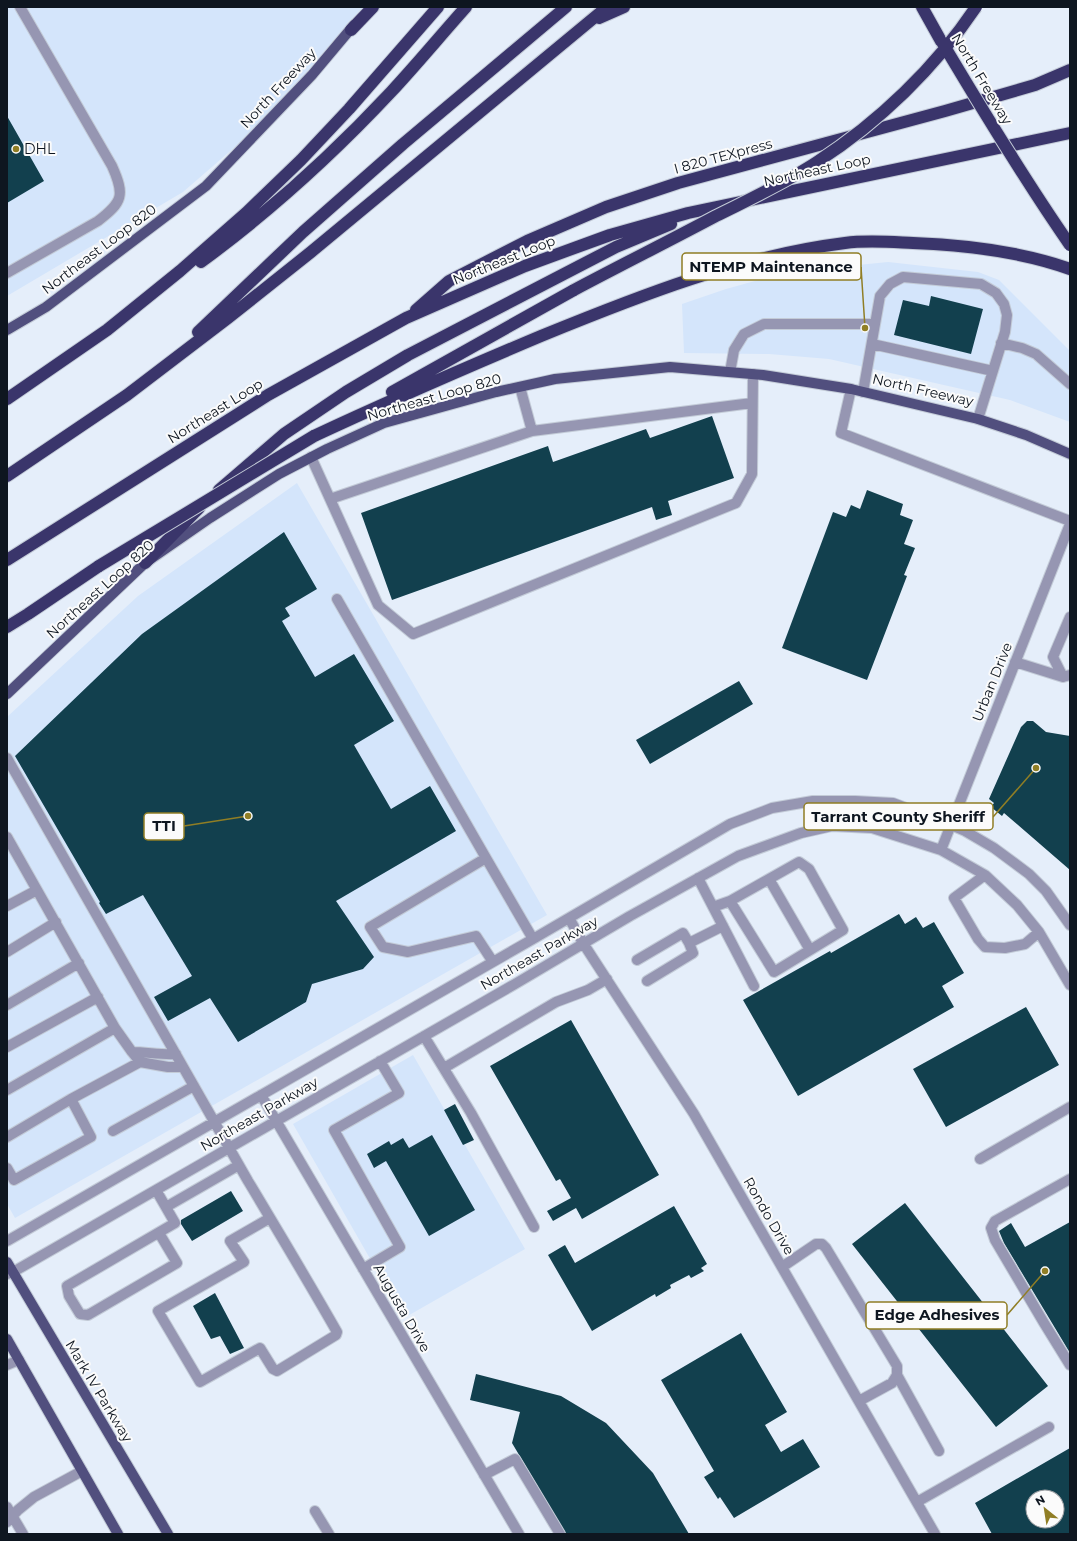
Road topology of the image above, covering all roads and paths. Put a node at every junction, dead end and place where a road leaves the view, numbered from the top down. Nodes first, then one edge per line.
1 (20, 7) edge
2 (367, 7) edge
3 (373, 7) edge
4 (438, 7) edge
5 (466, 7) edge
6 (607, 7) edge
7 (624, 7) edge
8 (922, 7) edge
9 (976, 7) edge
10 (564, 9) edge
11 (586, 24) junction
12 (351, 30) junction
13 (1070, 70) edge
14 (1070, 133) edge
15 (206, 186) joint
16 (719, 206) junction
17 (1070, 245) edge
18 (1070, 269) edge
19 (7, 273) edge
20 (406, 318) junction
21 (875, 324) junction
22 (7, 330) edge
23 (107, 330) junction
24 (1002, 343) junction
25 (872, 344) junction
26 (993, 371) junction
27 (730, 372) junction
28 (753, 374) junction
29 (154, 375) junction
30 (764, 375) joint
31 (1070, 384) edge
32 (520, 387) junction
33 (851, 389) junction
34 (863, 392) junction
35 (7, 399) edge
36 (752, 403) junction
37 (978, 419) junction
38 (532, 431) junction
39 (314, 436) junction
40 (1070, 454) edge
41 (311, 457) junction
42 (7, 476) edge
43 (330, 499) junction
44 (1070, 521) edge
45 (1070, 524) edge
46 (7, 560) edge
47 (145, 564) junction
48 (337, 600) dead end
49 (1070, 617) edge
50 (7, 627) edge
51 (1015, 662) junction
52 (1066, 676) edge
53 (7, 694) edge
54 (7, 758) edge
55 (951, 824) junction
56 (7, 837) edge
57 (942, 850) junction
58 (486, 858) junction
59 (985, 875) junction
60 (698, 878) junction
61 (768, 879) junction
62 (37, 890) junction
63 (730, 900) junction
64 (7, 906) edge
65 (713, 907) junction
66 (569, 918) junction
67 (56, 922) junction
68 (1070, 925) edge
69 (723, 926) junction
70 (1039, 932) junction
71 (533, 939) junction
72 (583, 943) junction
73 (689, 943) junction
74 (810, 950) junction
75 (7, 952) edge
76 (636, 960) dead end
77 (492, 962) junction
78 (79, 963) junction
79 (607, 979) junction
80 (647, 981) dead end
81 (1070, 984) edge
82 (754, 986) dead end
83 (98, 997) junction
84 (7, 1005) edge
85 (115, 1028) junction
86 (424, 1036) junction
87 (7, 1047) edge
88 (132, 1052) junction
89 (176, 1054) junction
90 (380, 1061) junction
91 (140, 1062) junction
92 (183, 1067) junction
93 (444, 1068) junction
94 (194, 1086) junction
95 (7, 1090) edge
96 (261, 1095) junction
97 (70, 1099) junction
98 (1070, 1107) edge
99 (276, 1120) junction
100 (215, 1121) junction
101 (113, 1131) dead end
102 (7, 1137) edge
103 (229, 1148) junction
104 (980, 1159) dead end
105 (239, 1165) junction
106 (7, 1168) edge
107 (1070, 1179) edge
108 (156, 1190) junction
109 (166, 1207) junction
110 (270, 1218) junction
111 (534, 1227) dead end
112 (159, 1233) junction
113 (7, 1241) edge
114 (7, 1262) edge
115 (782, 1267) junction
116 (363, 1269) junction
117 (10, 1273) edge
118 (7, 1339) edge
119 (19, 1360) junction
120 (7, 1365) edge
121 (1070, 1365) edge
122 (897, 1375) junction
123 (859, 1401) junction
124 (1049, 1427) dead end
125 (939, 1451) dead end
126 (82, 1471) junction
127 (484, 1475) junction
128 (917, 1502) junction
129 (7, 1507) edge
130 (315, 1511) dead end
131 (10, 1519) edge
132 (22, 1534) edge
133 (118, 1534) edge
134 (168, 1534) edge
135 (328, 1534) edge
136 (519, 1534) edge
137 (560, 1534) edge
138 (935, 1534) edge

1 - 19 street
2 - 12 main road, North Freeway
3 - 12 highway
4 - 23 highway
5 - 23 highway
6 - 11 highway
7 - 11 highway
8 - 17 highway, North Freeway, bridge
9 - 39 highway, bridge
10 - 29 highway
11 - 29 highway
12 - 15 main road, North Freeway
13 - 20 highway, I 820 TEXpress
14 - 16 highway, Northeast Loop
15 - 22 main road, Northeast Loop 820
16 - 20 highway, Northeast Loop
16 - 47 highway
18 - 39 highway
20 - 46 highway, Northeast Loop
21 - 24 street
21 - 25 street
21 - 27 street
23 - 35 highway
24 - 26 street
24 - 31 street
25 - 26 street
25 - 34 street
26 - 37 street
27 - 28 main road, Northeast Loop 820
27 - 32 main road, Northeast Loop 820
28 - 30 main road, Northeast Loop 820
28 - 36 street
29 - 42 highway
30 - 33 main road, North Freeway
32 - 38 street
32 - 41 main road, Northeast Loop 820
33 - 34 main road, North Freeway
33 - 44 street
34 - 37 main road, North Freeway
36 - 38 street
36 - 43 street
37 - 40 main road, North Freeway
38 - 43 street
39 - 50 highway, bridge
41 - 43 street
41 - 47 main road, Northeast Loop 820
45 - 51 street, Urban Drive
47 - 53 main road, Northeast Loop 820
48 - 58 street
49 - 52 street
51 - 52 street
51 - 55 street, Urban Drive
54 - 89 street
55 - 57 street, Urban Drive
55 - 66 street, Northeast Parkway
55 - 68 street, Northeast Parkway
56 - 62 street
57 - 59 street, Northeast Parkway
57 - 60 street, Northeast Parkway
58 - 71 street
58 - 77 street
59 - 70 street, Northeast Parkway
59 - 70 street
60 - 65 street
60 - 72 street, Northeast Parkway
61 - 63 street
61 - 74 street
61 - 74 street
62 - 64 street
62 - 67 street
63 - 65 street
63 - 74 street
65 - 69 street
66 - 71 street, Northeast Parkway
66 - 72 street, Rondo Drive
67 - 75 street
67 - 78 street
69 - 73 street
69 - 82 street
70 - 81 street, Northeast Parkway
71 - 77 street, Northeast Parkway
72 - 79 street, Rondo Drive
72 - 86 street, Northeast Parkway
73 - 76 street
73 - 80 street
77 - 96 street, Northeast Parkway
78 - 83 street
78 - 84 street
79 - 93 street
79 - 115 street, Rondo Drive
83 - 85 street
83 - 87 street
85 - 88 street
85 - 95 street
86 - 90 street, Northeast Parkway
86 - 93 street
88 - 89 street
88 - 91 street
89 - 92 street
90 - 99 street, Northeast Parkway
90 - 116 street
91 - 92 street
91 - 97 street
92 - 94 street
93 - 111 street
94 - 100 street
94 - 101 street
96 - 99 street, Augusta Drive
96 - 100 street, Northeast Parkway
97 - 102 street
97 - 106 street
98 - 104 street
99 - 103 street, Northeast Parkway
99 - 116 street, Augusta Drive
100 - 103 street
100 - 113 street, Northeast Parkway
103 - 105 street
103 - 108 street, Northeast Parkway
105 - 109 street
105 - 110 street
107 - 121 street
108 - 109 street
108 - 117 street, Northeast Parkway
109 - 112 street
110 - 110 street
112 - 112 street
114 - 117 main road, Mark IV Parkway
115 - 122 street
115 - 123 street, Rondo Drive
116 - 127 street, Augusta Drive
117 - 134 main road, Mark IV Parkway
118 - 119 main road
119 - 120 street
119 - 126 main road
122 - 123 street
122 - 125 street
123 - 128 street, Rondo Drive
124 - 128 street
126 - 131 street
126 - 133 main road
127 - 136 street, Augusta Drive
127 - 137 street
128 - 138 street, Rondo Drive
129 - 131 street
130 - 135 street
131 - 132 street

